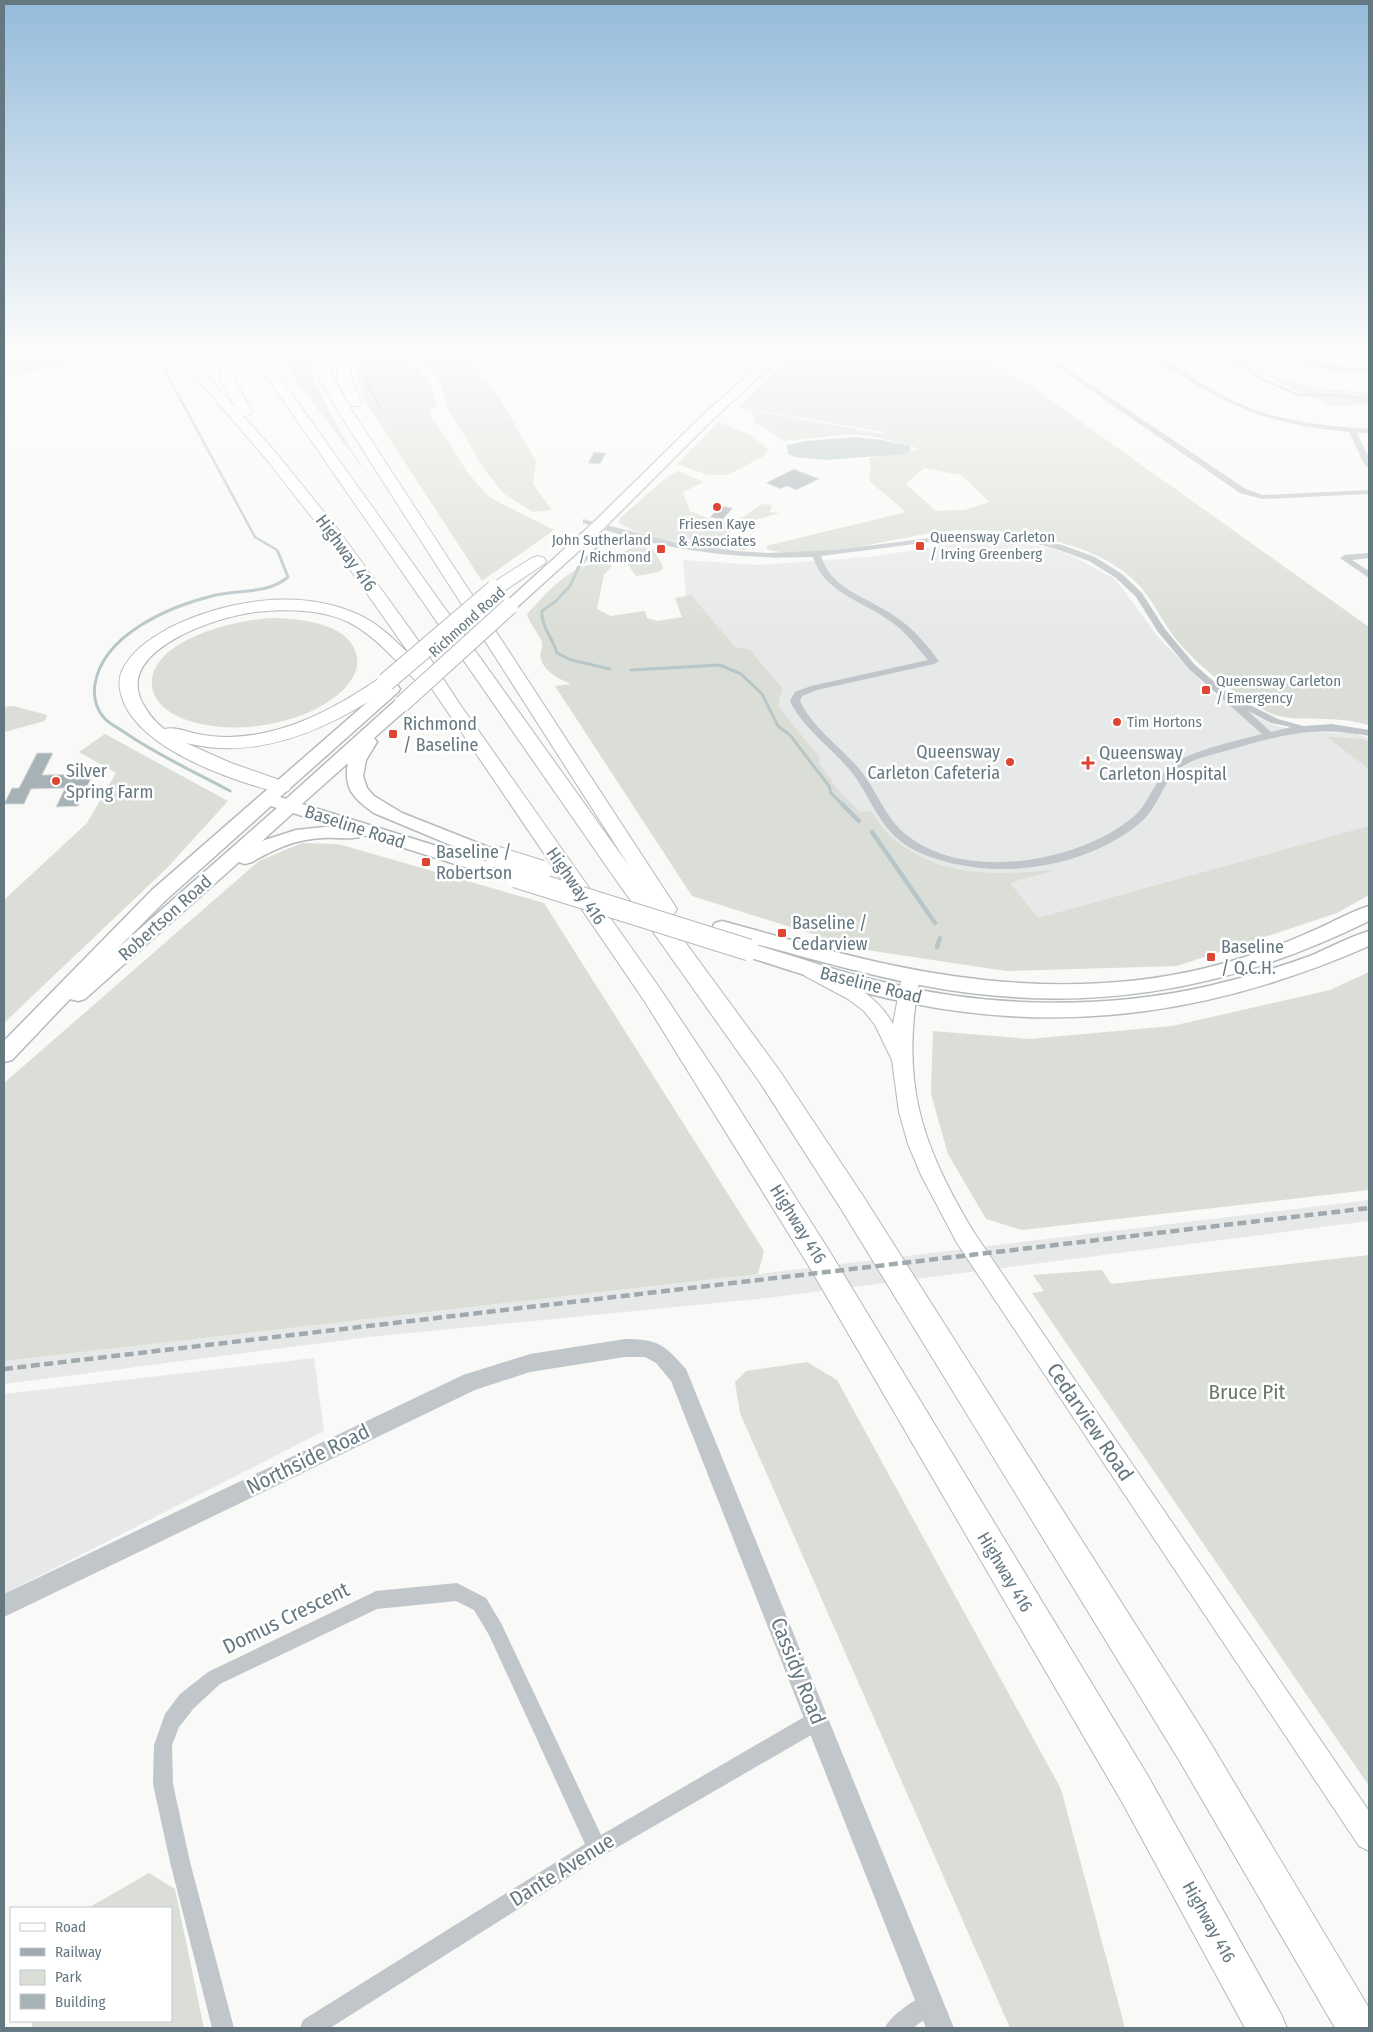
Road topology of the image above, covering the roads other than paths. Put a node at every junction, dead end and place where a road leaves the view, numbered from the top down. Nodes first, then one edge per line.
1 (265, 449) edge
2 (267, 449) edge
3 (325, 449) edge
4 (370, 449) edge
5 (380, 449) edge
6 (675, 449) edge
7 (1181, 449) edge
8 (1361, 449) edge
9 (272, 457) junction
10 (1369, 466) edge
11 (1369, 492) edge
12 (417, 519) junction
13 (592, 524) junction
14 (816, 554) junction
15 (1369, 556) edge
16 (538, 561) joint
17 (1369, 575) edge
18 (389, 685) junction
19 (1225, 695) junction
20 (450, 704) junction
21 (396, 709) junction
22 (146, 722) junction
23 (1303, 728) junction
24 (1369, 733) edge
25 (1268, 734) junction
26 (274, 793) junction
27 (296, 800) junction
28 (408, 844) junction
29 (496, 857) junction
30 (177, 908) junction
31 (1369, 913) edge
32 (1369, 938) edge
33 (796, 965) junction
34 (909, 985) junction
35 (22, 1037) junction
36 (4, 1054) edge
37 (901, 1061) junction
38 (770, 1077) junction
39 (625, 1348) joint
40 (4, 1606) edge
41 (818, 1720) junction
42 (1369, 1836) edge
43 (597, 1848) junction
44 (930, 2003) junction
45 (223, 2028) edge
46 (311, 2028) edge
47 (896, 2028) edge
48 (940, 2028) edge
49 (1267, 2028) edge
50 (1358, 2028) edge

1 - 9 highway
2 - 9 highway
3 - 38 highway
4 - 12 highway
5 - 12 highway
6 - 13 main road, Richmond Road
7 - 11 street
8 - 10 street
9 - 20 highway, Highway 416
12 - 38 highway
13 - 14 street
13 - 16 main road, Richmond Road
13 - 21 main road, Richmond Road, bridge
14 - 19 street
14 - 25 street
15 - 17 street
16 - 18 highway, bridge
18 - 22 highway
18 - 26 main road
19 - 23 street
19 - 25 street
20 - 22 highway
20 - 49 highway, Highway 416
21 - 27 main road, Richmond Road
21 - 29 main road
22 - 26 highway
23 - 24 street
23 - 25 street
26 - 27 main road, Baseline Road
26 - 35 main road, Robertson Road
27 - 28 main road, Baseline Road
27 - 29 main road, Baseline Road
27 - 30 main road, Robertson Road
28 - 30 main road
28 - 33 main road, Baseline Road, bridge
29 - 34 main road, Baseline Road, bridge
30 - 35 main road, Robertson Road
31 - 34 main road, Baseline Road
32 - 34 main road, Baseline Road
33 - 34 main road, Baseline Road
33 - 37 main road
34 - 37 main road, Cedarview Road
35 - 36 main road, Robertson Road
37 - 42 main road, Cedarview Road
38 - 50 highway
39 - 40 street, Northside Road
39 - 41 street, Cassidy Road
41 - 43 street, Dante Avenue
41 - 44 street, Cassidy Road
43 - 45 street, Domus Crescent
43 - 46 street, Dante Avenue
44 - 47 street
44 - 48 street, Cassidy Road

